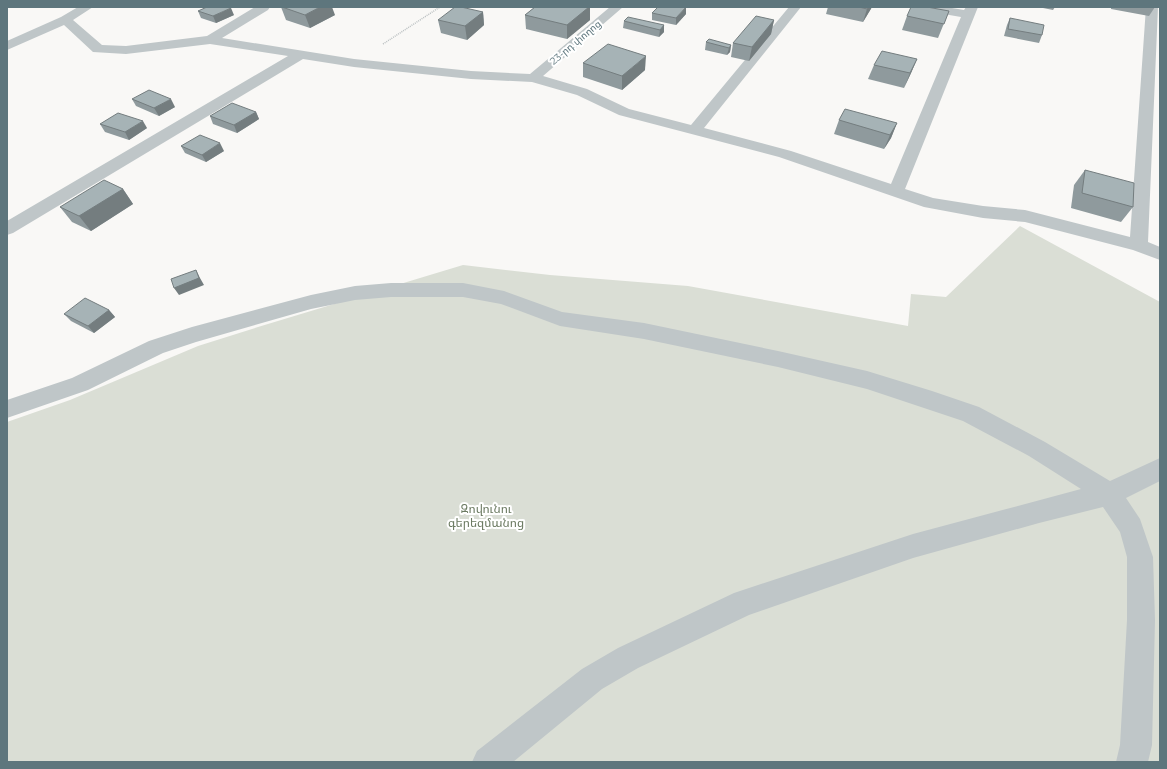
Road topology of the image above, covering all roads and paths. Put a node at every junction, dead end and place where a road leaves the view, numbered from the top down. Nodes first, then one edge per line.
1 (87, 7) edge
2 (264, 7) edge
3 (440, 7) edge
4 (617, 7) edge
5 (795, 7) edge
6 (926, 7) edge
7 (1152, 7) edge
8 (971, 11) edge
9 (65, 20) junction
10 (210, 40) junction
11 (7, 46) edge
12 (300, 55) junction
13 (354, 63) junction
14 (533, 78) junction
15 (696, 130) junction
16 (896, 191) junction
17 (7, 229) edge
18 (1139, 245) junction
19 (1160, 254) edge
20 (7, 409) edge
21 (1160, 469) edge
22 (1110, 494) junction
23 (488, 762) edge
24 (1132, 762) edge

1 - 9 street
2 - 10 street
3 - 13 path
4 - 14 street, 23-րդ փողոց
5 - 15 street
6 - 8 street
7 - 18 street
8 - 16 street
9 - 10 street
9 - 11 street
10 - 12 street
12 - 13 street
12 - 17 street
13 - 14 street
14 - 15 street
15 - 16 street
16 - 18 street
18 - 19 street
20 - 22 street
21 - 22 street
22 - 23 street
22 - 24 street

